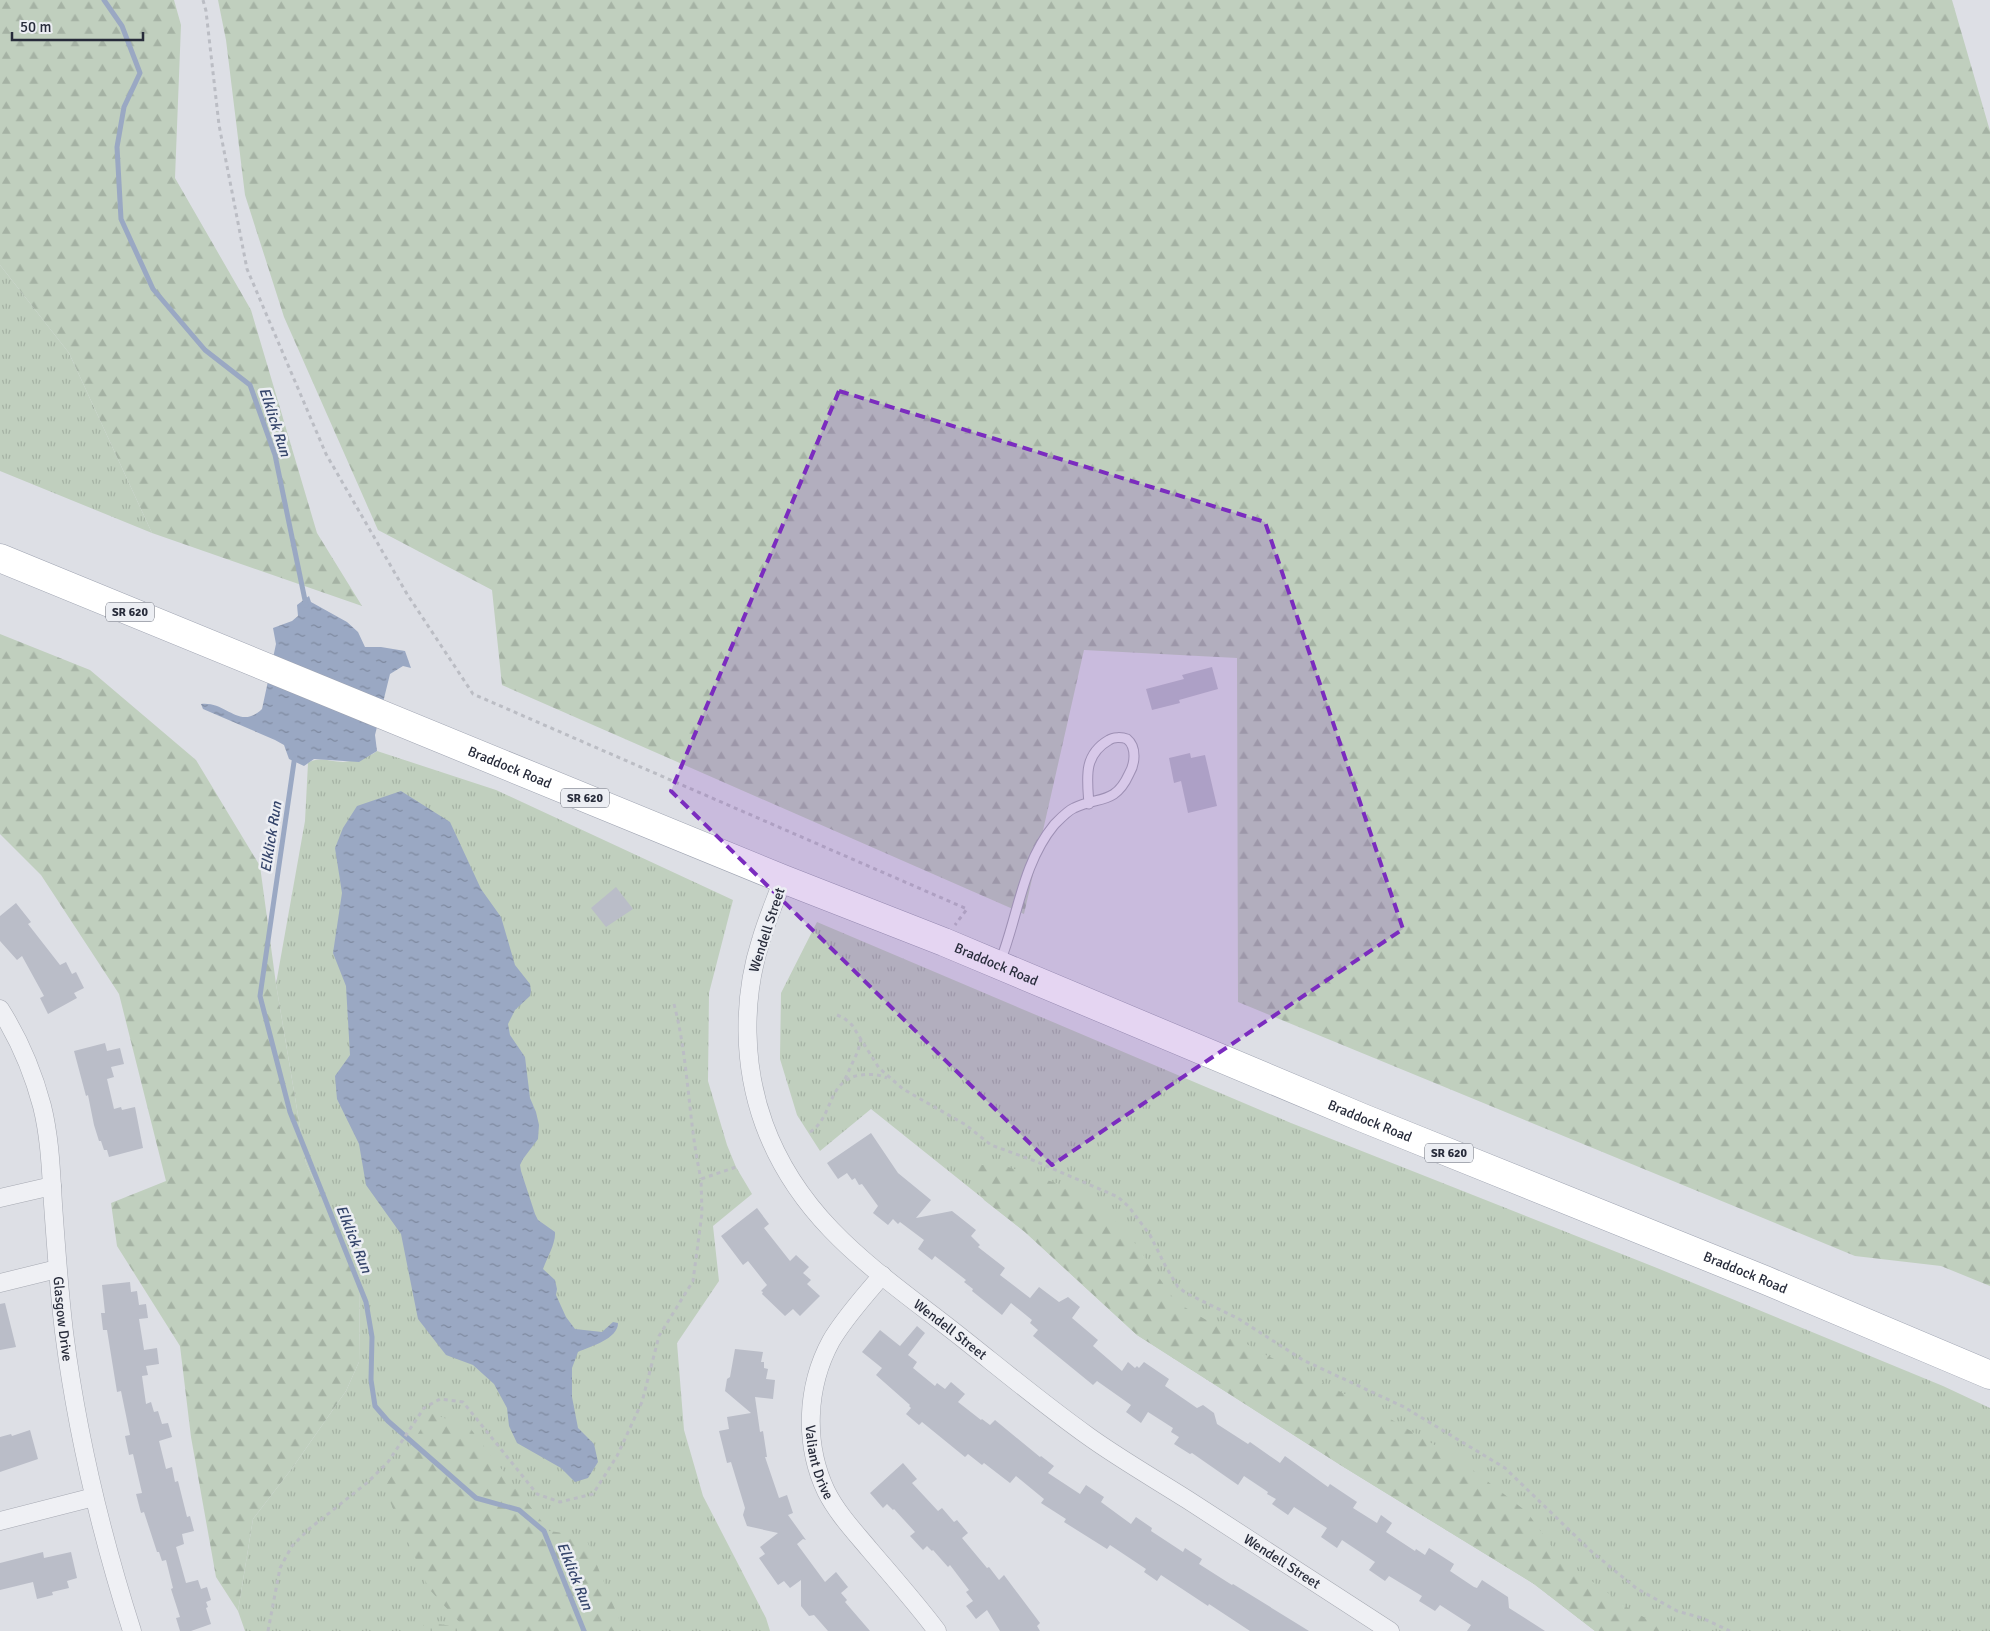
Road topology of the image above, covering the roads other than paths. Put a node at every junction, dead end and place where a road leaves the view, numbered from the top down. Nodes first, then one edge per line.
1 (0, 558) edge
2 (1089, 804) junction
3 (783, 879) junction
4 (998, 965) junction
5 (0, 1009) edge
6 (52, 1186) junction
7 (0, 1198) edge
8 (57, 1269) junction
9 (882, 1275) junction
10 (0, 1283) edge
11 (1990, 1376) edge
12 (94, 1497) junction
13 (0, 1521) edge
14 (132, 1631) edge
15 (937, 1631) edge
16 (1390, 1631) edge

1 - 3 main road, Braddock Road / SR 620
2 - 2 lane
2 - 4 lane
3 - 4 main road, Braddock Road / SR 620
3 - 9 street, Wendell Street
4 - 11 main road, Braddock Road / SR 620
5 - 6 street, Glasgow Drive
6 - 7 street
6 - 8 street, Glasgow Drive
8 - 10 street
8 - 12 street, Glasgow Drive
9 - 15 street, Valiant Drive
9 - 16 street, Wendell Street
12 - 13 street
12 - 14 street, Glasgow Drive

